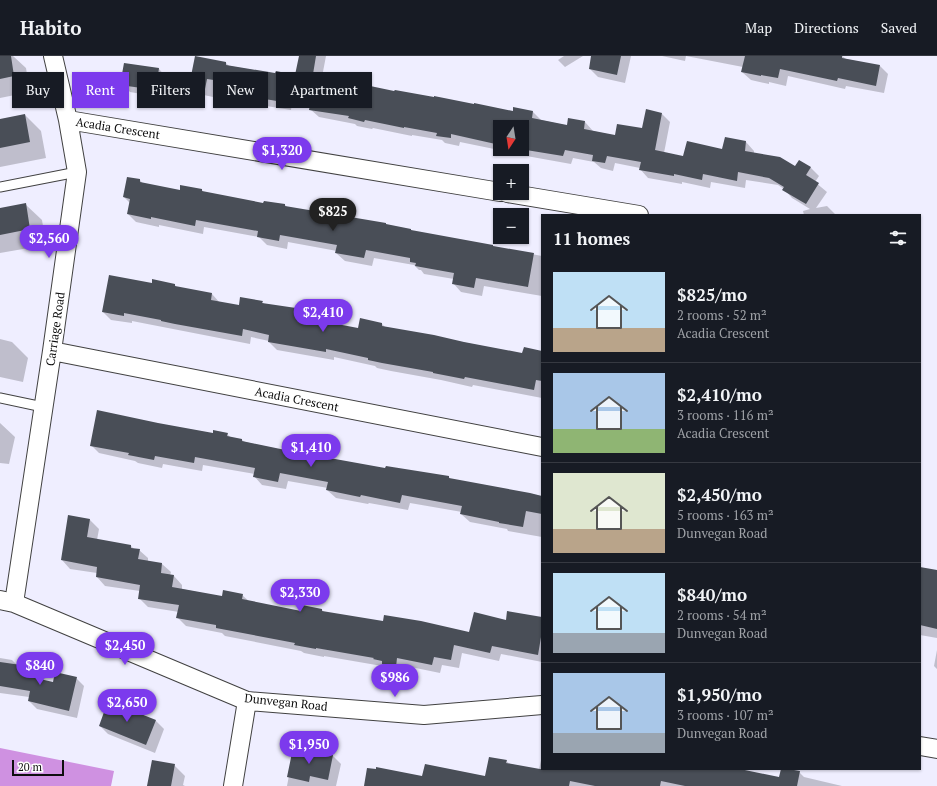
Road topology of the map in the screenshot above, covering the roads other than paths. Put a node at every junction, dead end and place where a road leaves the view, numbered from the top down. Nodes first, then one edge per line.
1 (53, 56) edge
2 (68, 120) junction
3 (77, 172) junction
4 (0, 187) edge
5 (493, 191) edge
6 (529, 197) edge
7 (633, 214) edge
8 (52, 351) junction
9 (0, 398) edge
10 (43, 407) junction
11 (541, 447) edge
12 (7, 602) edge
13 (247, 701) junction
14 (541, 705) edge
15 (921, 746) edge
16 (937, 749) edge
17 (233, 786) edge

1 - 2 street, Carriage Road
2 - 3 street, Carriage Road
2 - 5 street, Acadia Crescent
3 - 4 lane
3 - 8 street, Carriage Road
6 - 7 street
8 - 10 street, Carriage Road
8 - 11 street, Acadia Crescent
9 - 10 lane
10 - 12 street, Carriage Road
12 - 13 street, Dunvegan Road
13 - 14 street, Dunvegan Road
13 - 17 street
15 - 16 street

